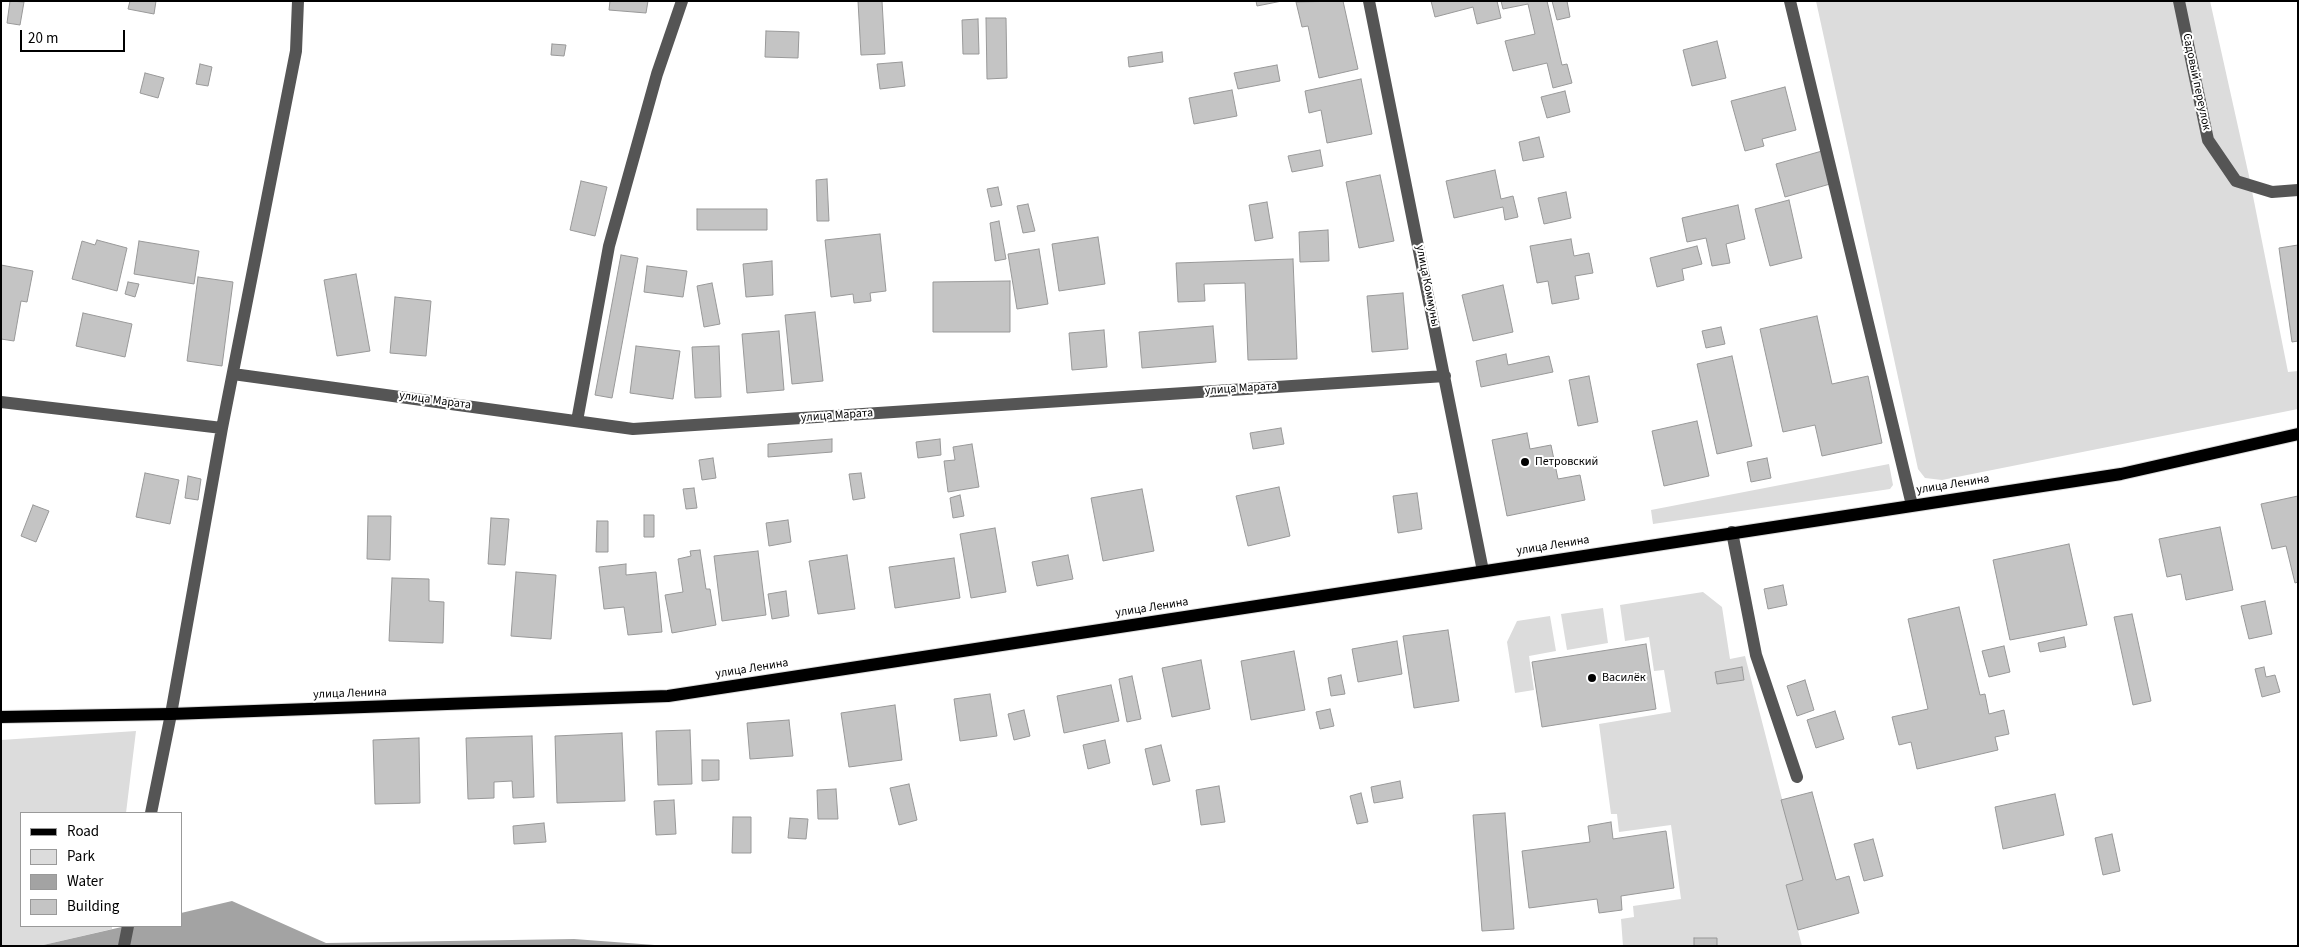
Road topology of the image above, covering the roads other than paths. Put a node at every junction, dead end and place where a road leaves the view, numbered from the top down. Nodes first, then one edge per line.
1 (298, 1) edge
2 (682, 1) edge
3 (1369, 1) edge
4 (1790, 1) edge
5 (2179, 1) edge
6 (2298, 190) edge
7 (232, 374) junction
8 (1445, 376) junction
9 (1, 402) edge
10 (577, 421) junction
11 (222, 428) junction
12 (2298, 434) edge
13 (1912, 505) junction
14 (1732, 532) junction
15 (1483, 571) junction
16 (171, 714) junction
17 (1, 717) edge
18 (1797, 777) dead end
19 (151, 812) edge
20 (128, 927) edge
21 (124, 946) edge

1 - 7 street
2 - 10 street
3 - 8 street, улица Коммуны
4 - 13 street
5 - 6 street, Садовый переулок
7 - 10 street, улица Марата
7 - 11 street
8 - 10 street, улица Марата
8 - 15 street, улица Коммуны
9 - 11 street
11 - 16 street
12 - 13 main road, улица Ленина
13 - 14 main road, улица Ленина
14 - 15 main road, улица Ленина
14 - 18 street
15 - 16 main road, улица Ленина
16 - 17 main road, улица Ленина
16 - 19 street
20 - 21 street

